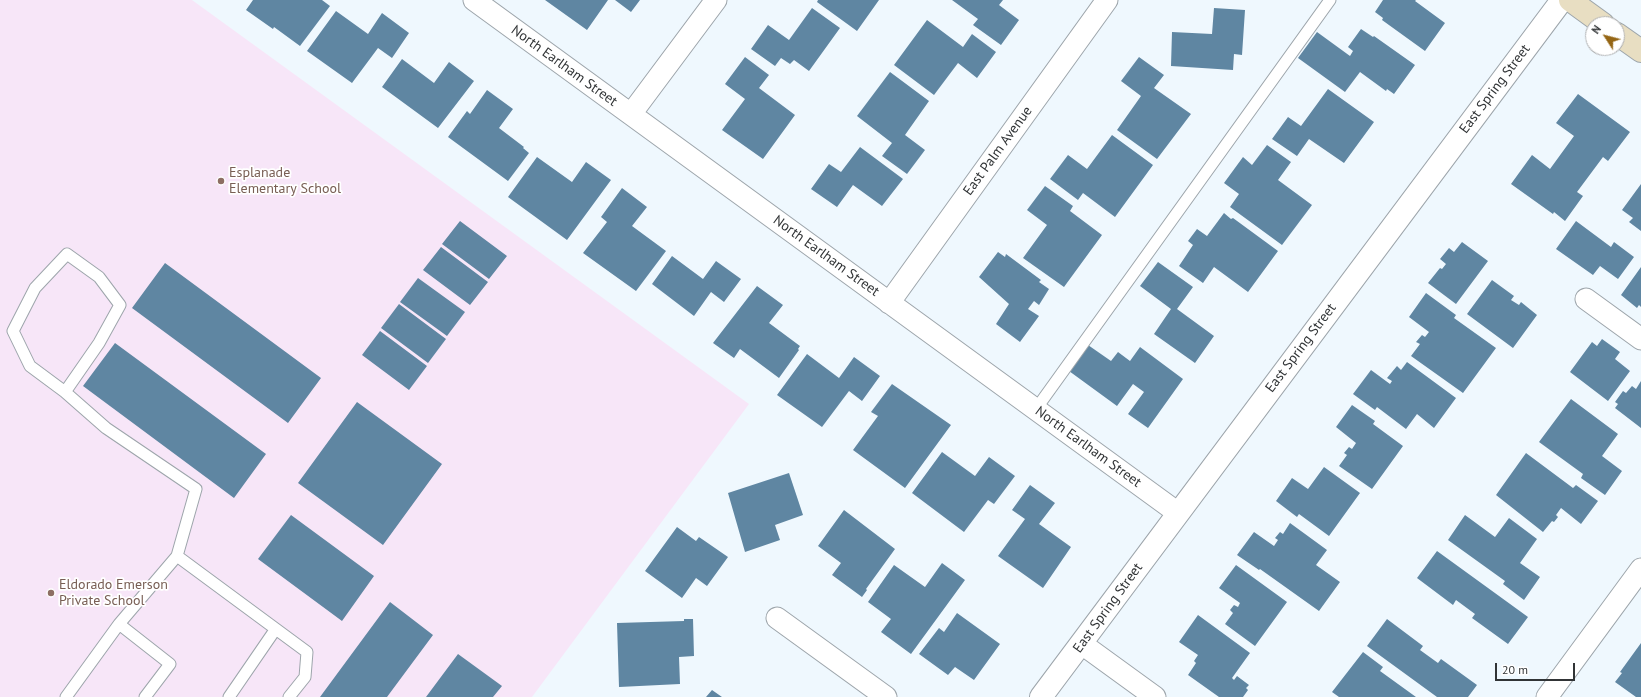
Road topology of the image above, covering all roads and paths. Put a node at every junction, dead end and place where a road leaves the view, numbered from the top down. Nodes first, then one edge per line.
1 (474, 0) edge
2 (716, 0) edge
3 (1107, 0) edge
4 (1330, 0) edge
5 (1562, 0) edge
6 (1570, 0) edge
7 (1592, 16) edge
8 (1625, 40) edge
9 (1641, 51) edge
10 (631, 114) junction
11 (1586, 299) dead end
12 (889, 302) junction
13 (1641, 339) edge
14 (65, 392) junction
15 (1036, 409) junction
16 (1178, 512) junction
17 (178, 556) junction
18 (1641, 569) edge
19 (777, 618) dead end
20 (119, 624) junction
21 (275, 630) junction
22 (1082, 644) junction
23 (66, 697) edge
24 (145, 697) edge
25 (229, 697) edge
26 (289, 697) edge
27 (886, 697) edge
28 (1041, 697) edge
29 (1155, 697) edge
30 (1547, 697) edge

1 - 10 street, North Earlham Street
2 - 10 street
3 - 12 street, East Palm Avenue
4 - 15 lane
5 - 16 street, East Spring Street
6 - 7 main road
8 - 9 main road
10 - 12 street, North Earlham Street
11 - 13 street
12 - 15 street, North Earlham Street
14 - 14 lane
14 - 17 lane
15 - 16 street, North Earlham Street
16 - 22 street, East Spring Street
17 - 20 lane
17 - 21 lane
18 - 30 street
19 - 27 street
20 - 23 lane
20 - 24 lane
21 - 25 lane
21 - 26 lane
22 - 28 street, East Spring Street
22 - 29 street

